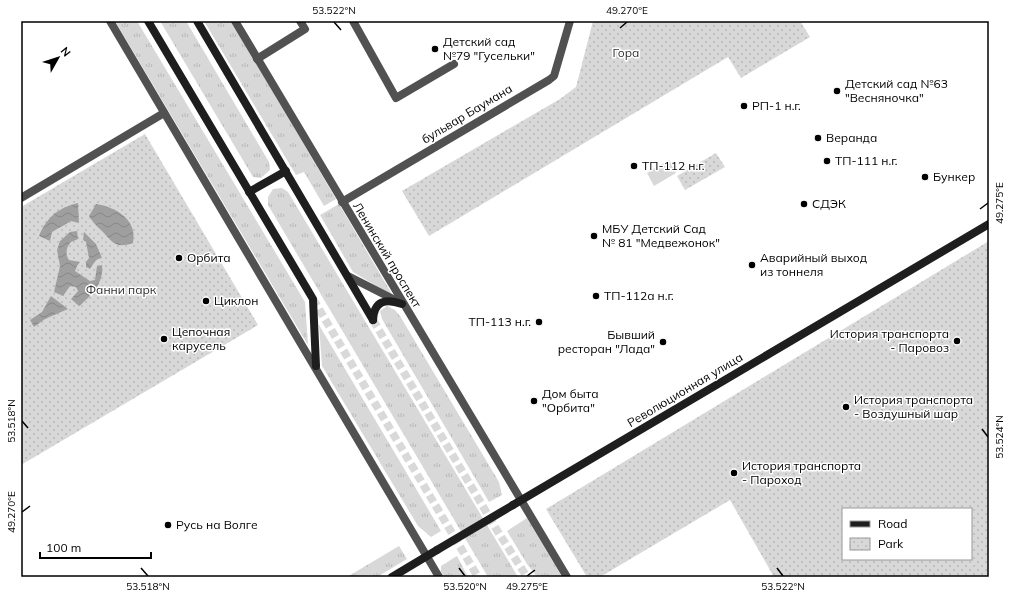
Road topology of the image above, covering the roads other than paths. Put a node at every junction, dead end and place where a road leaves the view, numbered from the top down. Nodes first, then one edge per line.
1 (110, 21) edge
2 (148, 21) edge
3 (197, 21) edge
4 (235, 21) edge
5 (300, 21) edge
6 (353, 21) edge
7 (570, 21) edge
8 (257, 59) junction
9 (454, 64) dead end
10 (164, 113) junction
11 (286, 171) junction
12 (249, 192) junction
13 (21, 198) edge
14 (342, 202) junction
15 (989, 224) edge
16 (348, 276) junction
17 (402, 304) junction
18 (316, 366) junction
19 (517, 503) junction
20 (427, 556) junction
21 (392, 577) edge
22 (439, 577) edge
23 (567, 577) edge

1 - 10 street
2 - 12 main road
3 - 11 main road
4 - 8 street, Ленинский проспект
5 - 8 street
6 - 9 street
7 - 14 street, бульвар Баумана
8 - 14 street, Ленинский проспект
10 - 13 street
10 - 18 street
11 - 12 main road
11 - 16 main road
12 - 18 main road
14 - 17 street, Ленинский проспект
15 - 19 main road, Революционная улица
16 - 17 street
16 - 17 main road
17 - 19 street, Ленинский проспект
18 - 20 street
19 - 20 main road, Революционная улица, bridge
19 - 23 street, Ленинский проспект
20 - 21 main road, Революционная улица
20 - 22 street

